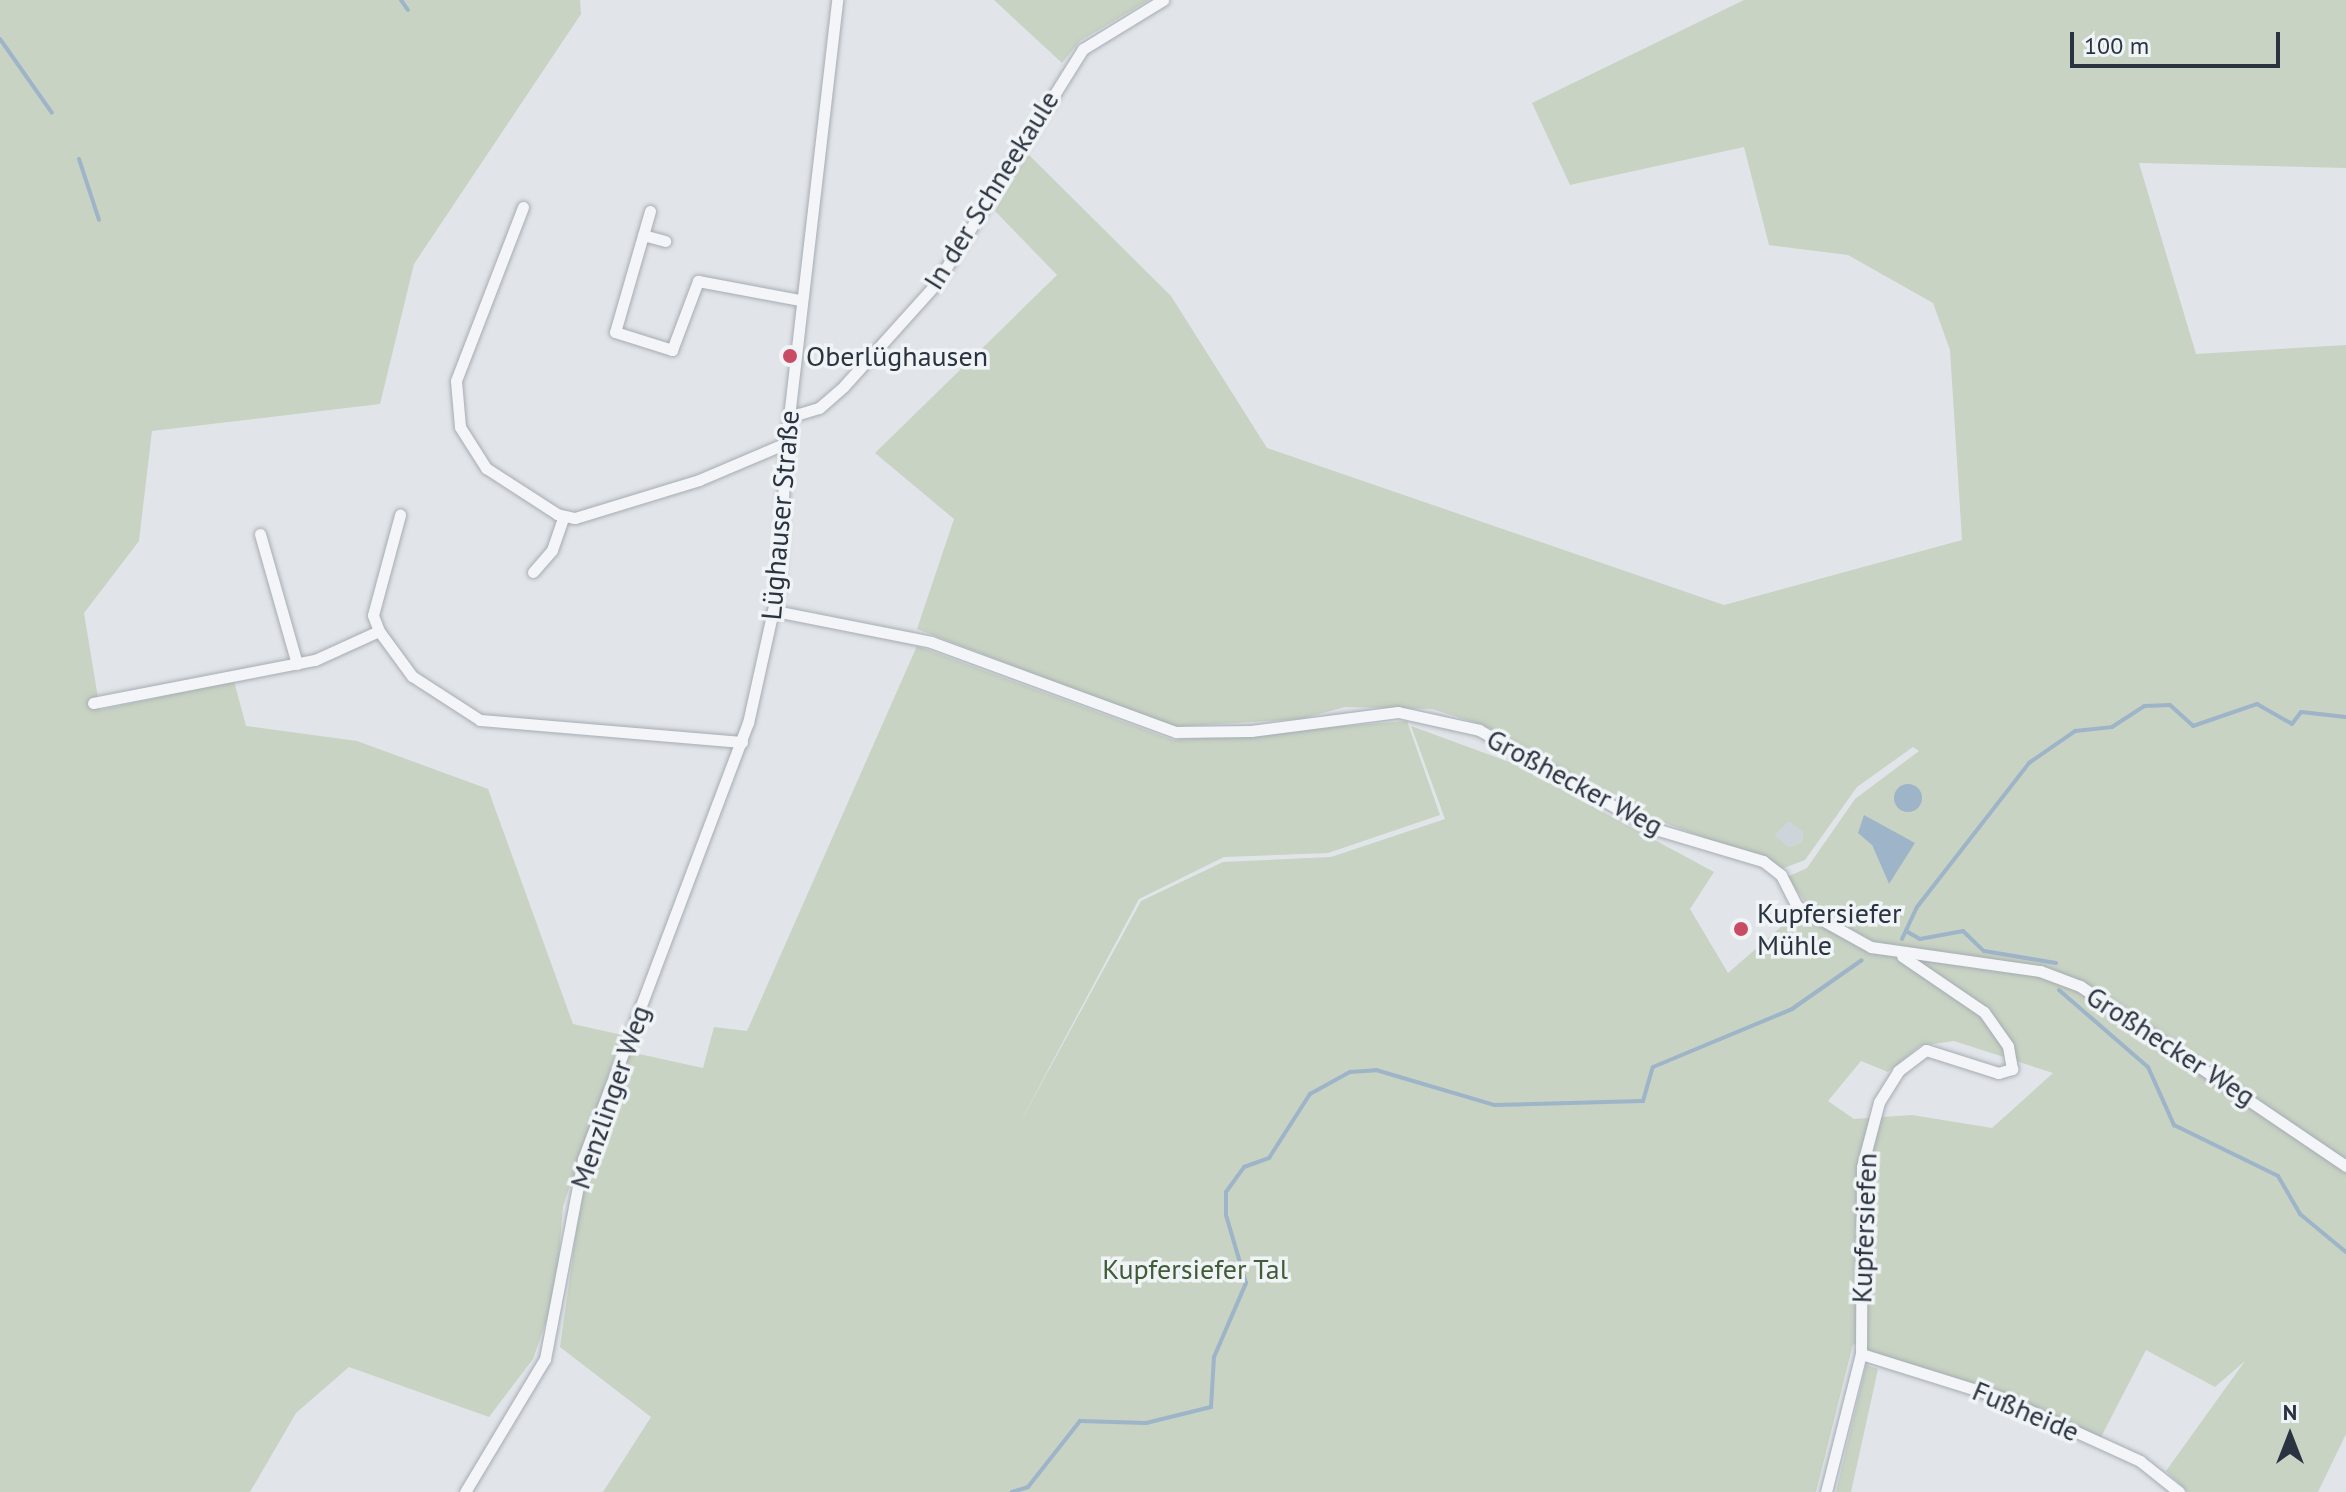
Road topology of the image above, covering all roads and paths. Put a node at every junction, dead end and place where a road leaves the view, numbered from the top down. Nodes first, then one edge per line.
1 (837, 0) edge
2 (1163, 0) edge
3 (523, 207) dead end
4 (650, 211) dead end
5 (643, 235) junction
6 (665, 241) dead end
7 (800, 300) junction
8 (789, 417) junction
9 (786, 443) junction
10 (400, 515) dead end
11 (563, 518) junction
12 (260, 534) dead end
13 (533, 572) dead end
14 (775, 611) junction
15 (379, 631) junction
16 (297, 664) junction
17 (93, 703) dead end
18 (742, 742) junction
19 (1901, 956) junction
20 (2346, 1166) edge
21 (1861, 1354) junction
22 (465, 1492) edge
23 (1826, 1492) edge
24 (2179, 1492) edge

1 - 7 street, Lüghauser Straße
2 - 8 street, In der Schneekaule
3 - 11 street
4 - 5 street
5 - 6 street
5 - 7 street
7 - 8 street, Lüghauser Straße
8 - 9 street, Lüghauser Straße
9 - 11 street
9 - 14 street, Lüghauser Straße
10 - 15 street
11 - 13 street
12 - 16 street
14 - 18 street, Lüghauser Straße
14 - 19 street, Großhecker Weg
15 - 16 street
15 - 18 street
16 - 17 street
18 - 22 street, Menzlinger Weg
19 - 20 street, Großhecker Weg
19 - 21 street, Kupfersiefen
21 - 23 street, Kupfersiefen
21 - 24 street, Fußheide

